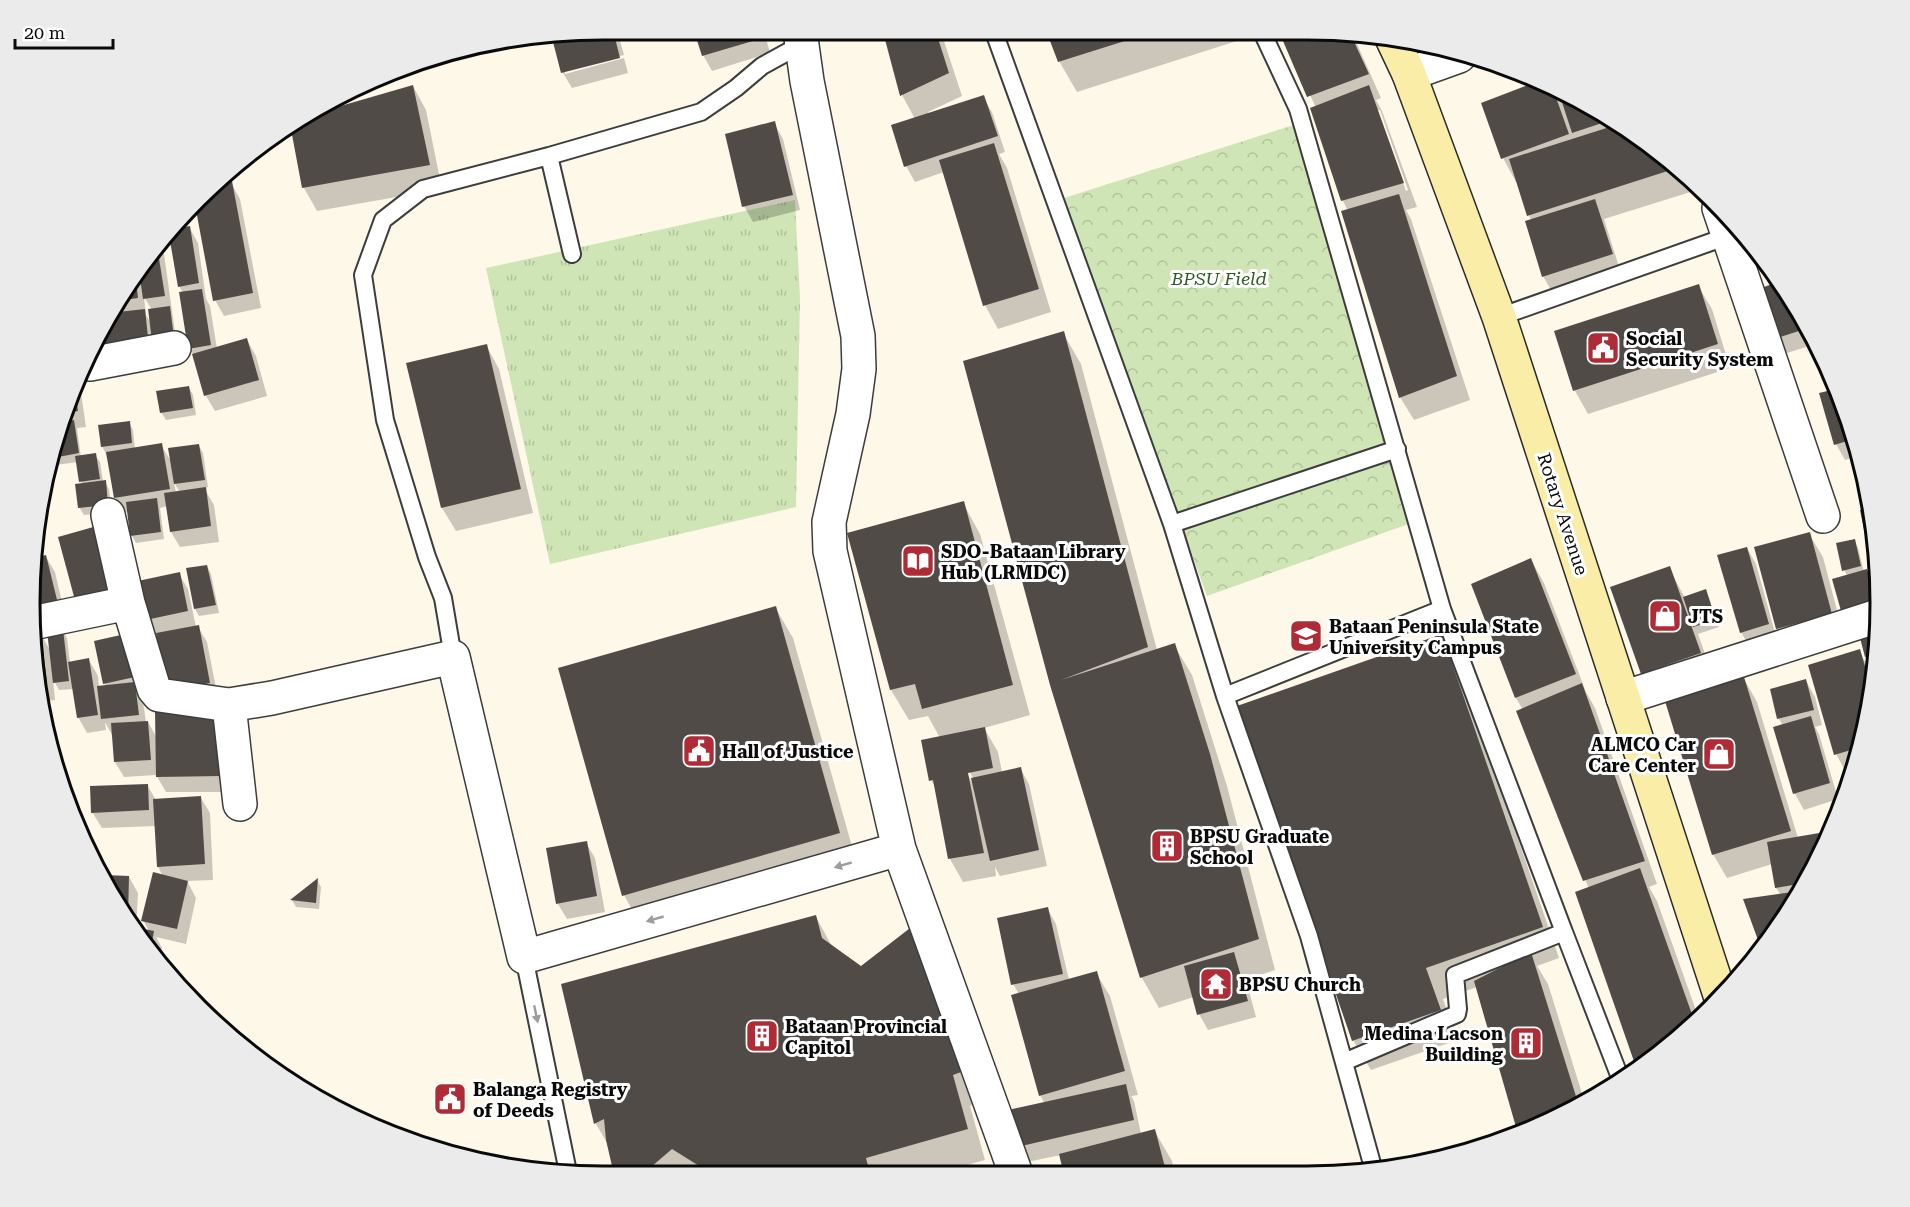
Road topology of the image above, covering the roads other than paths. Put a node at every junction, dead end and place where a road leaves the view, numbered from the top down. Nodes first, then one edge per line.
1 (798, 40) edge
2 (801, 40) edge
3 (997, 40) edge
4 (1266, 40) edge
5 (1397, 48) edge
6 (1450, 59) edge
7 (1409, 74) junction
8 (549, 156) junction
9 (1722, 223) edge
10 (1726, 228) edge
11 (572, 255) dead end
12 (1499, 317) junction
13 (174, 348) dead end
14 (95, 363) edge
15 (1397, 449) junction
16 (108, 515) dead end
17 (1822, 516) dead end
18 (1172, 524) junction
19 (128, 603) junction
20 (1442, 609) junction
21 (1869, 619) edge
22 (41, 621) edge
23 (453, 657) junction
24 (1225, 696) junction
25 (1623, 698) junction
26 (229, 705) junction
27 (240, 804) dead end
28 (899, 849) junction
29 (1564, 932) junction
30 (524, 957) junction
31 (1718, 988) edge
32 (1344, 1062) junction
33 (1618, 1073) edge
34 (1372, 1163) edge
35 (567, 1165) edge
36 (1013, 1166) edge

1 - 8 lane
2 - 28 street
3 - 18 lane
4 - 15 lane
5 - 7 main road, Rotary Avenue
6 - 7 street
7 - 12 main road, Rotary Avenue
8 - 11 lane
8 - 23 lane
9 - 12 lane
10 - 17 street
12 - 25 main road, Rotary Avenue
13 - 14 street
15 - 18 lane
15 - 20 lane
16 - 19 street
18 - 24 lane
19 - 22 street
19 - 26 street
20 - 24 lane
20 - 29 lane
21 - 25 street
23 - 26 street
23 - 30 street
24 - 32 lane
25 - 31 main road, Rotary Avenue
26 - 27 street
28 -> 30 street
28 - 36 street
29 - 32 lane
29 - 33 lane
30 -> 35 lane
32 - 34 lane

